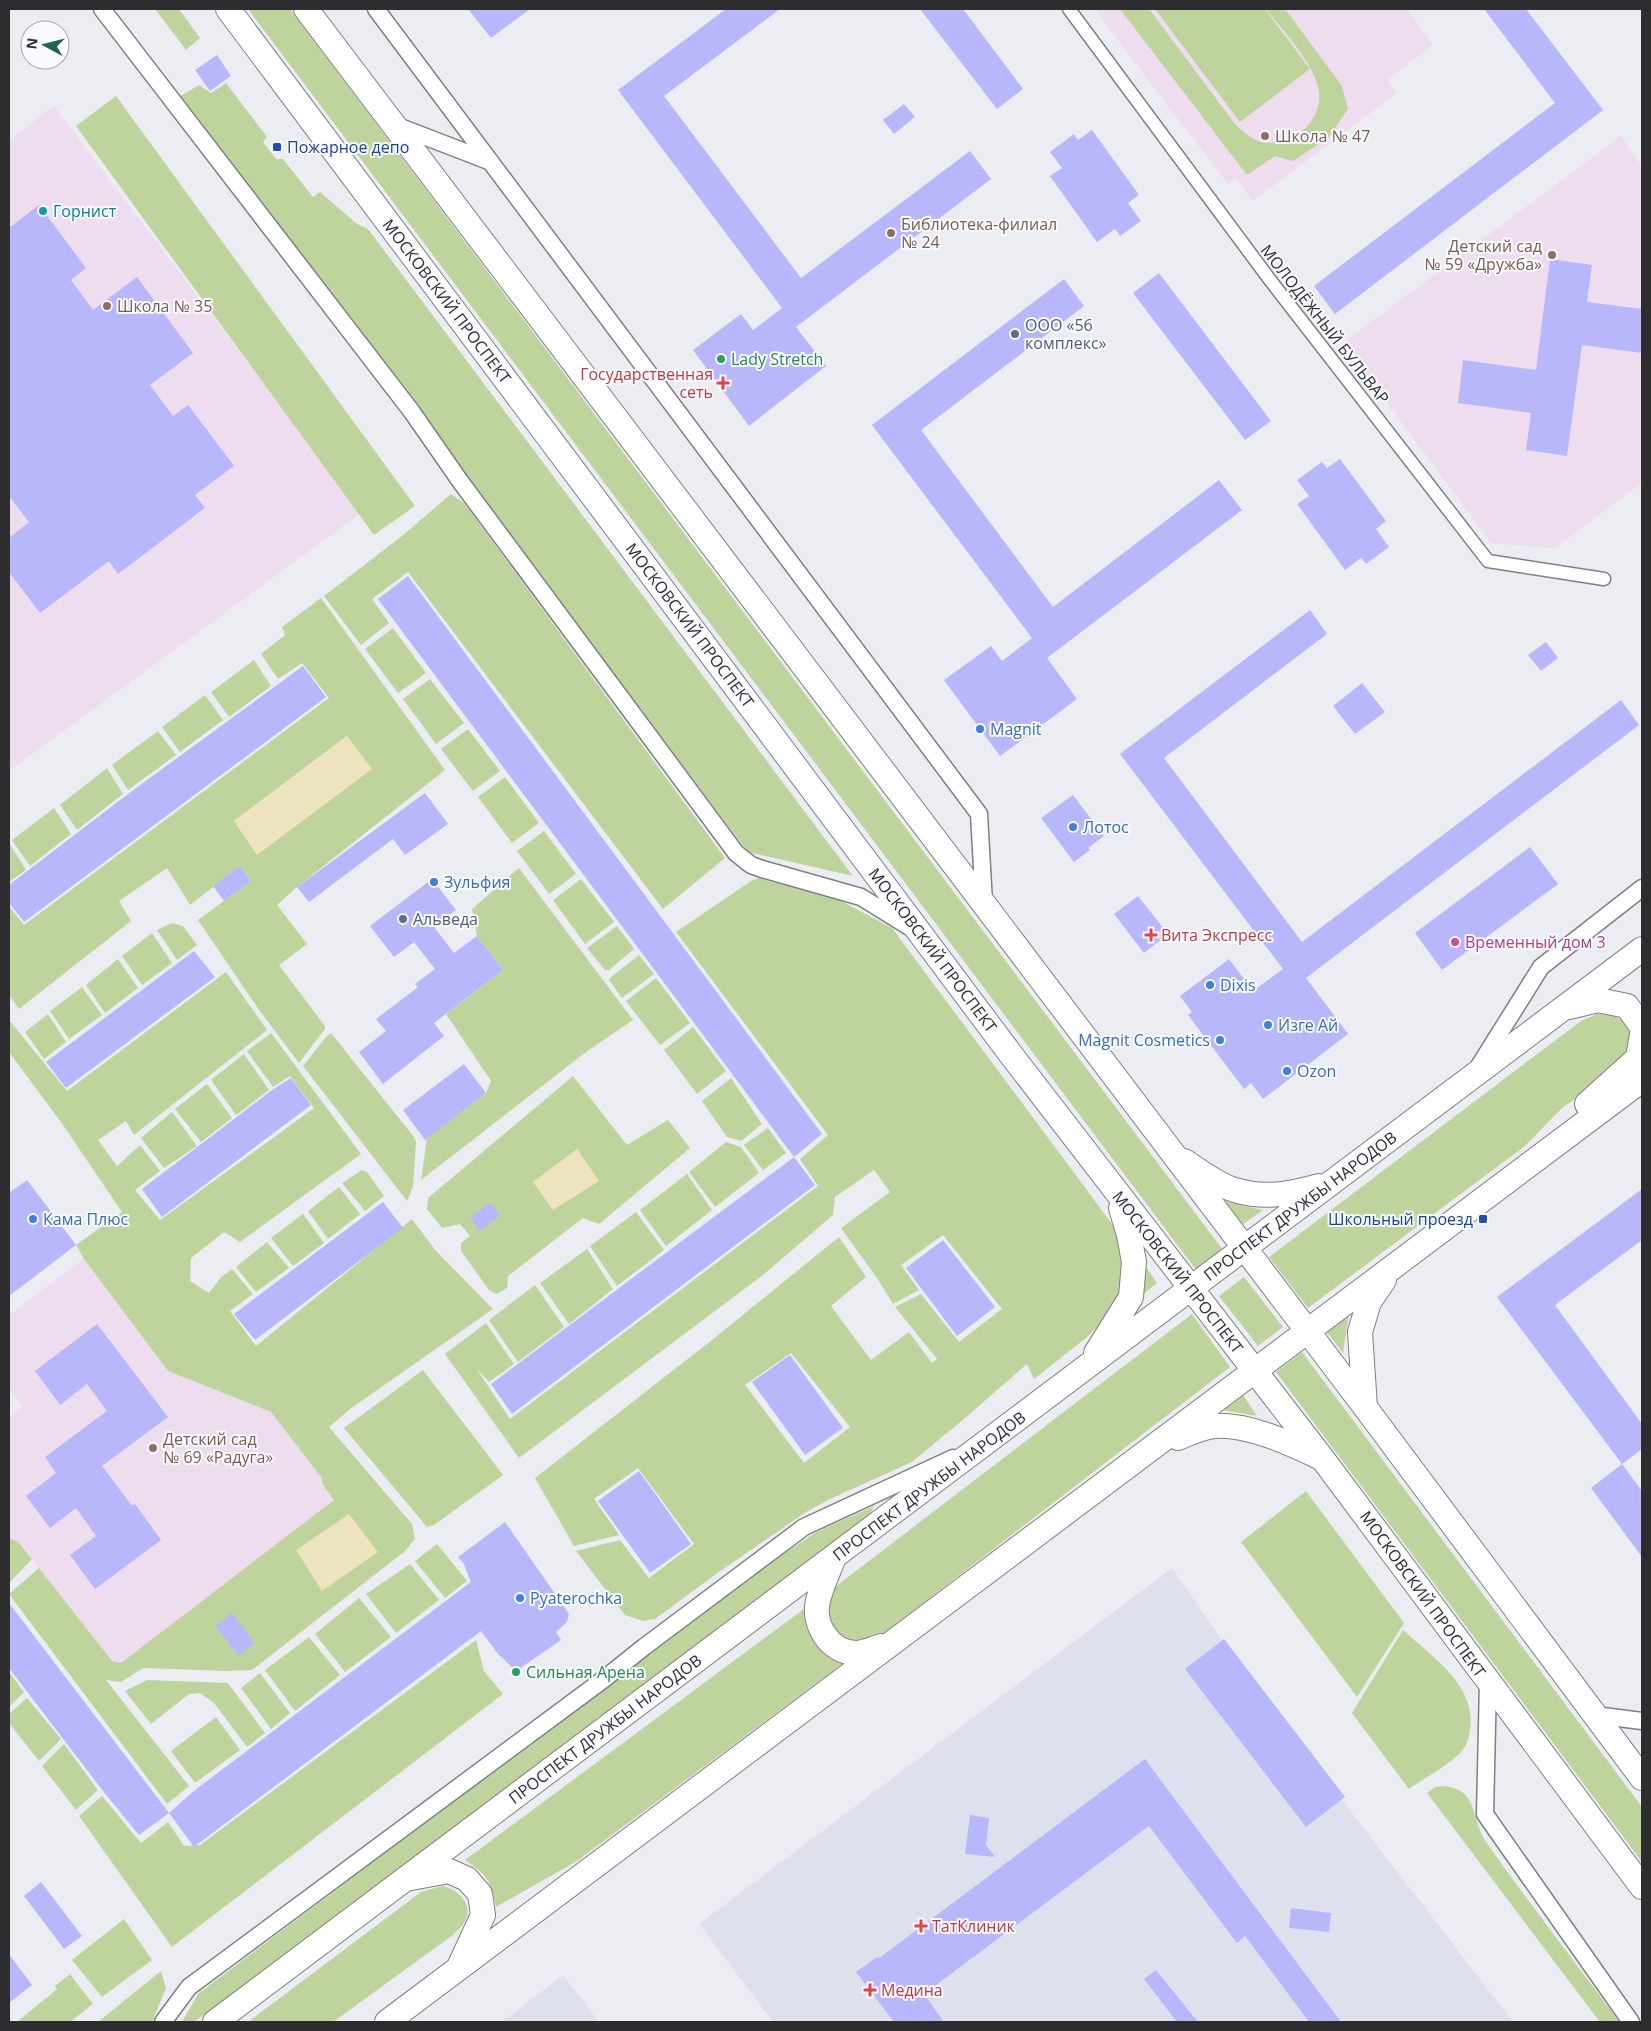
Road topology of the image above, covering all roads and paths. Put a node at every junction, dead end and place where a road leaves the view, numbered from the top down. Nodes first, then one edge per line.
1 (102, 9) edge
2 (228, 9) edge
3 (306, 9) edge
4 (376, 9) edge
5 (1069, 9) edge
6 (393, 124) junction
7 (491, 162) junction
8 (1604, 579) dead end
9 (1642, 888) edge
10 (984, 906) junction
11 (922, 935) junction
12 (1642, 949) edge
13 (1564, 1008) junction
14 (1642, 1027) edge
15 (1642, 1034) edge
16 (1473, 1076) junction
17 (1642, 1080) edge
18 (1170, 1151) junction
19 (1543, 1154) junction
20 (1330, 1184) junction
21 (1117, 1194) junction
22 (1244, 1248) junction
23 (1391, 1269) junction
24 (1190, 1289) junction
25 (1307, 1332) junction
26 (1088, 1366) junction
27 (1254, 1371) junction
28 (1365, 1407) junction
29 (984, 1444) junction
30 (1149, 1450) junction
31 (1322, 1458) junction
32 (834, 1557) junction
33 (892, 1644) junction
34 (1488, 1682) junction
35 (1595, 1714) junction
36 (1642, 1721) edge
37 (1642, 1778) edge
38 (405, 1880) junction
39 (1642, 1887) edge
40 (458, 1969) junction
41 (163, 2022) edge
42 (215, 2022) edge
43 (387, 2022) edge
44 (1631, 2022) edge

1 - 11 street
2 - 11 main road, МОСКОВСКИЙ ПРОСПЕКТ
3 - 6 main road
4 - 7 street
5 - 8 street, МОЛОДЁЖНЫЙ БУЛЬВАР
6 - 7 street
6 - 10 main road
7 - 10 street
9 - 16 street
10 - 18 main road
11 - 21 main road, МОСКОВСКИЙ ПРОСПЕКТ
12 - 13 main road, ПРОСПЕКТ ДРУЖБЫ НАРОДОВ
13 - 14 main road
13 - 16 main road, ПРОСПЕКТ ДРУЖБЫ НАРОДОВ
15 - 19 main road
16 - 20 main road, ПРОСПЕКТ ДРУЖБЫ НАРОДОВ
17 - 19 main road
18 - 20 main road
18 - 22 main road
19 - 23 main road
20 - 22 main road, ПРОСПЕКТ ДРУЖБЫ НАРОДОВ
21 - 24 main road, МОСКОВСКИЙ ПРОСПЕКТ
21 - 26 main road
22 - 24 main road, ПРОСПЕКТ ДРУЖБЫ НАРОДОВ
22 - 25 main road
23 - 25 main road
23 - 28 main road
24 - 26 main road, ПРОСПЕКТ ДРУЖБЫ НАРОДОВ
24 - 27 main road, МОСКОВСКИЙ ПРОСПЕКТ
25 - 27 main road
25 - 28 main road
26 - 29 main road, ПРОСПЕКТ ДРУЖБЫ НАРОДОВ
27 - 30 main road
27 - 31 main road, МОСКОВСКИЙ ПРОСПЕКТ
28 - 35 main road
29 - 32 main road, ПРОСПЕКТ ДРУЖБЫ НАРОДОВ
29 - 41 street
30 - 31 main road
30 - 33 main road
31 - 34 main road, МОСКОВСКИЙ ПРОСПЕКТ
32 - 33 main road
32 - 38 main road, ПРОСПЕКТ ДРУЖБЫ НАРОДОВ
33 - 40 main road
34 - 39 main road, МОСКОВСКИЙ ПРОСПЕКТ
34 - 44 street
35 - 36 street
35 - 37 main road
38 - 40 main road
38 - 42 main road, ПРОСПЕКТ ДРУЖБЫ НАРОДОВ
40 - 43 main road

